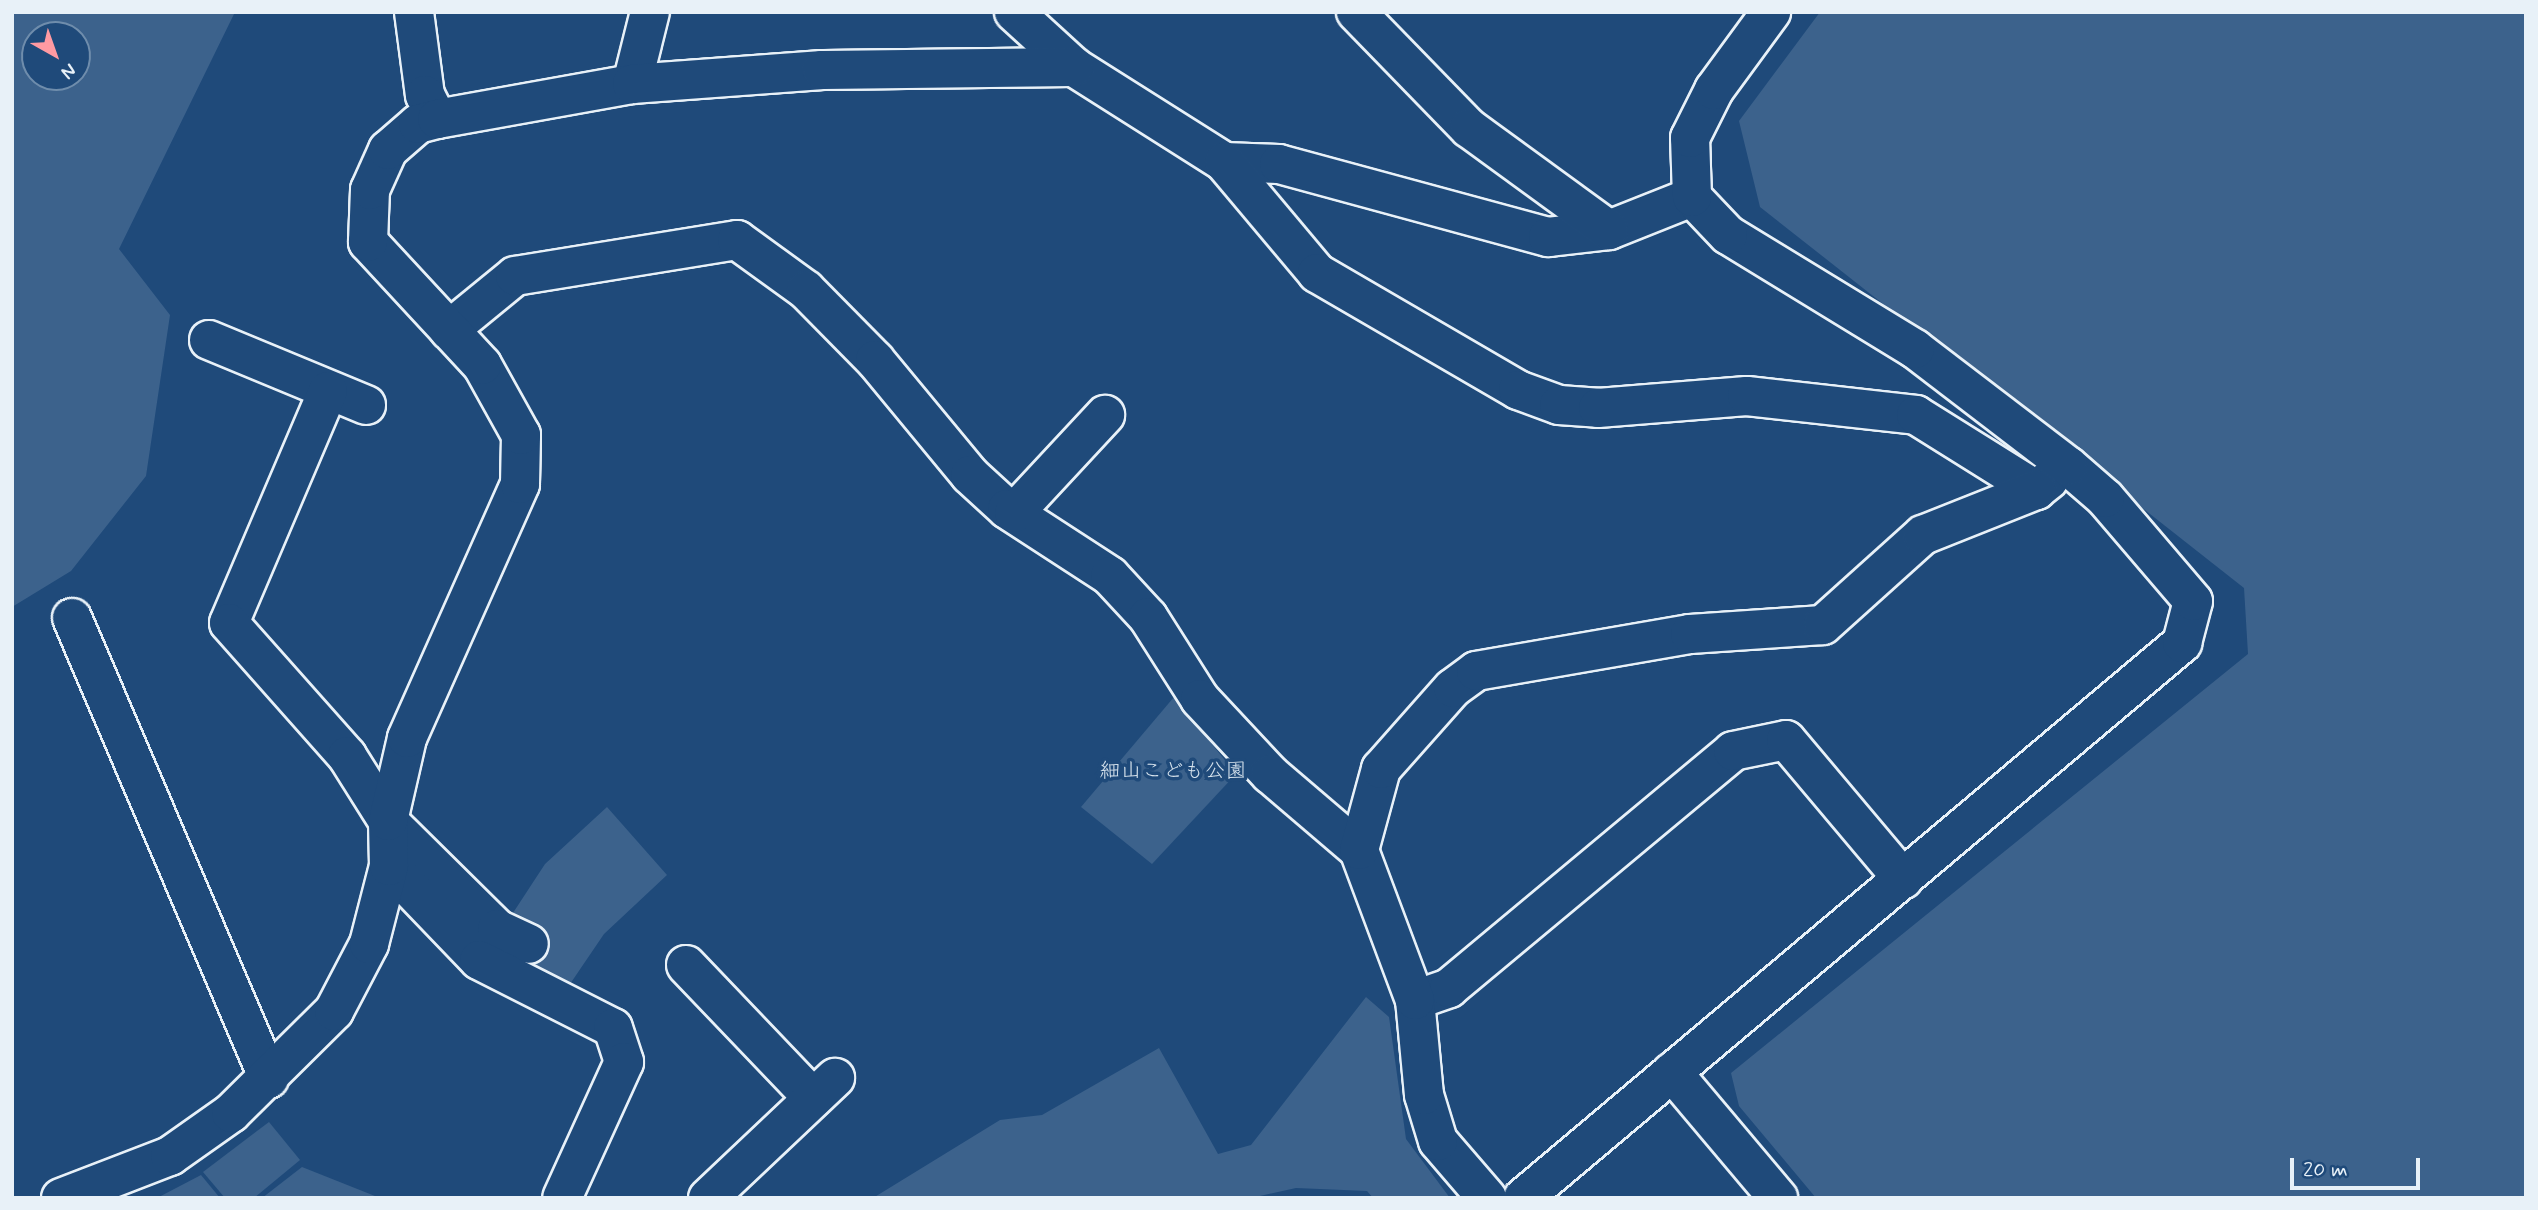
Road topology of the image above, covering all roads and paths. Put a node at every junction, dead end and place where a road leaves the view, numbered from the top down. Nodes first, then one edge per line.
1 (414, 12) edge
2 (650, 12) edge
3 (1014, 12) edge
4 (1771, 12) edge
5 (1375, 19) edge
6 (1074, 67) junction
7 (632, 84) junction
8 (437, 118) junction
9 (1224, 162) junction
10 (1692, 197) junction
11 (1609, 230) junction
12 (449, 330) junction
13 (209, 340) dead end
14 (328, 391) junction
15 (366, 405) dead end
16 (1105, 415) dead end
17 (2068, 466) junction
18 (2036, 490) junction
19 (1014, 513) junction
20 (72, 618) dead end
21 (388, 821) junction
22 (1359, 850) junction
23 (389, 866) junction
24 (1903, 879) junction
25 (528, 944) dead end
26 (686, 965) dead end
27 (1415, 1000) junction
28 (1672, 1072) junction
29 (269, 1079) junction
30 (61, 1198) edge
31 (562, 1198) edge
32 (708, 1198) edge
33 (1487, 1198) edge
34 (1523, 1198) edge
35 (1778, 1198) edge

1 - 8 street
2 - 7 street
3 - 6 street
4 - 10 street
5 - 11 street
6 - 7 street
6 - 9 street
7 - 8 street
8 - 12 street
9 - 11 street
9 - 18 street
10 - 11 street
10 - 17 street
12 - 19 street
12 - 21 street
13 - 14 street
14 - 15 street
14 - 21 street
16 - 19 street
17 - 18 street
17 - 24 street
18 - 22 street
19 - 22 street
20 - 29 street
21 - 23 street
21 - 25 street
22 - 27 street
23 - 29 street
23 - 31 street
24 - 27 street
24 - 28 street
26 - 32 street
27 - 33 street
28 - 34 street
28 - 35 street
29 - 30 street

